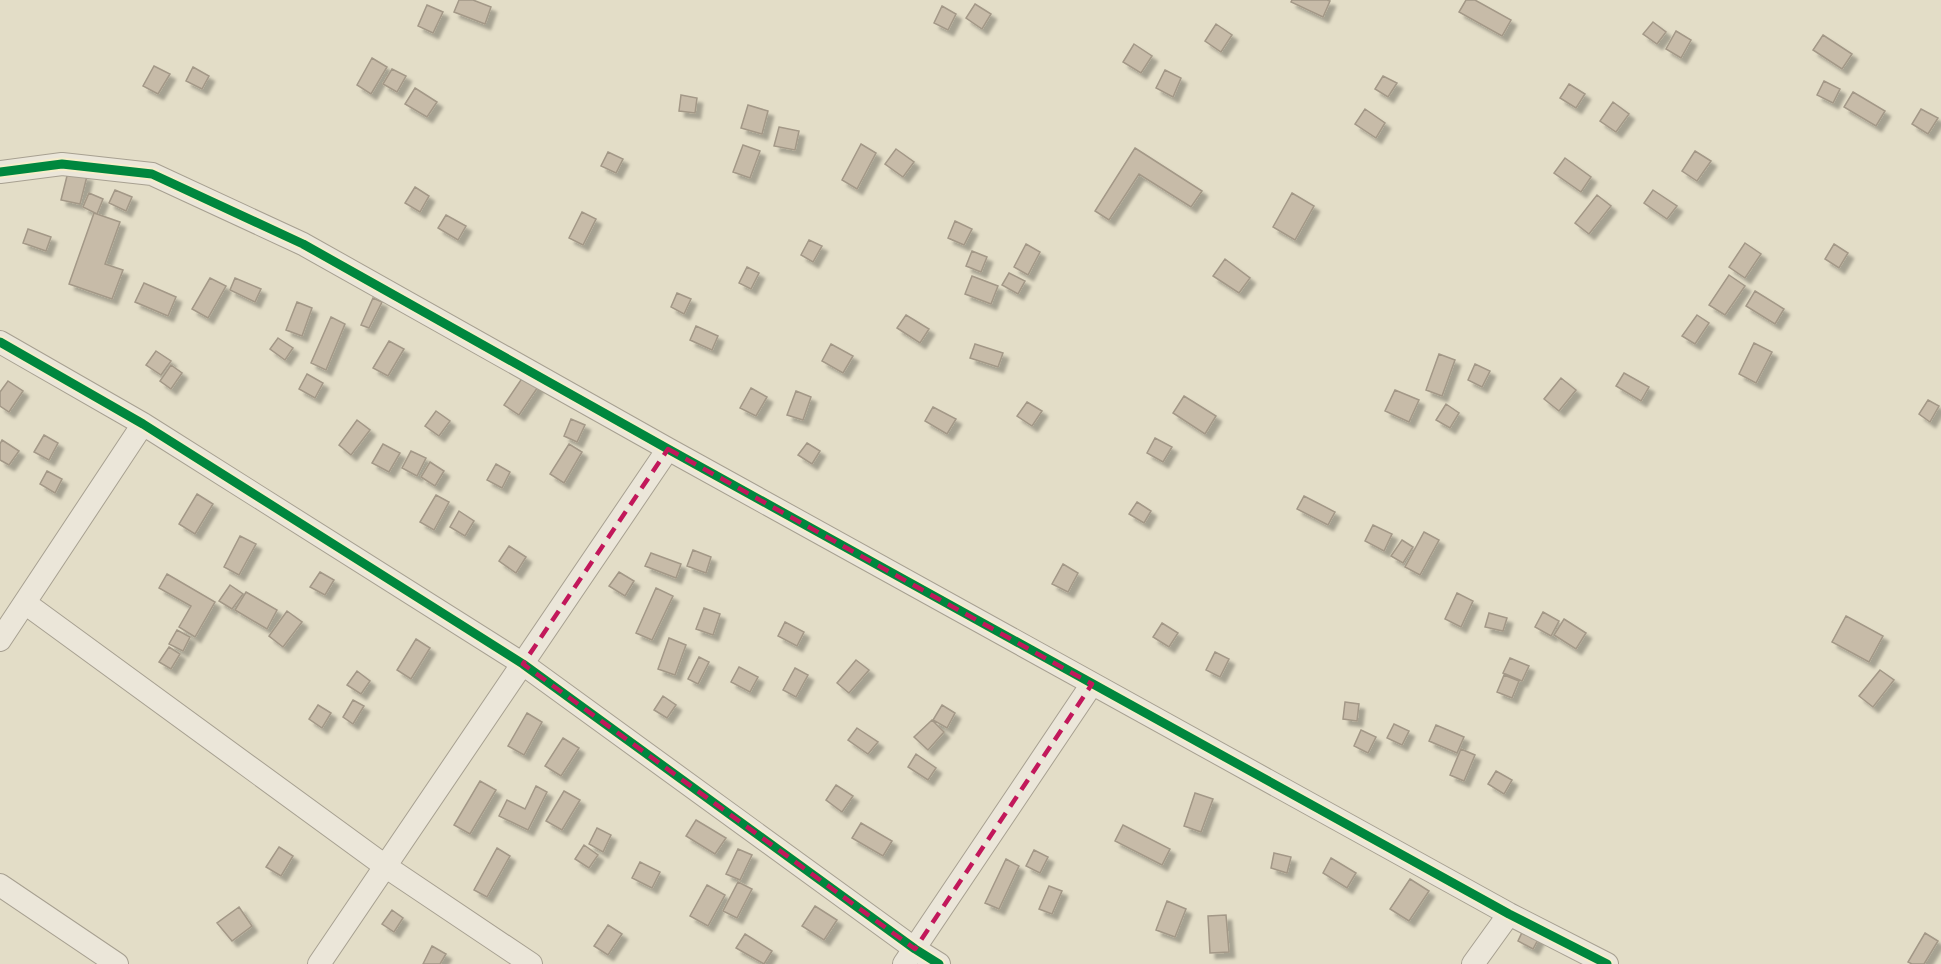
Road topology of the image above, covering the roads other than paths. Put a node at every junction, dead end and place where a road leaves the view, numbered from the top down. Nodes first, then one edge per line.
1 (0, 172) edge
2 (0, 342) edge
3 (143, 424) junction
4 (668, 449) junction
5 (25, 603) junction
6 (0, 640) edge
7 (523, 664) junction
8 (1092, 684) junction
9 (385, 866) junction
10 (0, 885) edge
11 (1509, 914) junction
12 (910, 956) edge
13 (117, 964) edge
14 (319, 964) edge
15 (531, 964) edge
16 (939, 964) edge
17 (1473, 964) edge
18 (1607, 964) edge

1 - 4 street
2 - 3 street
3 - 5 street
3 - 7 street
4 - 7 street
4 - 8 street
5 - 6 street
5 - 9 street
7 - 9 street
7 - 12 street
8 - 11 street
8 - 12 street
9 - 14 street
9 - 15 street
10 - 13 street
11 - 17 street
11 - 18 street
12 - 16 street

